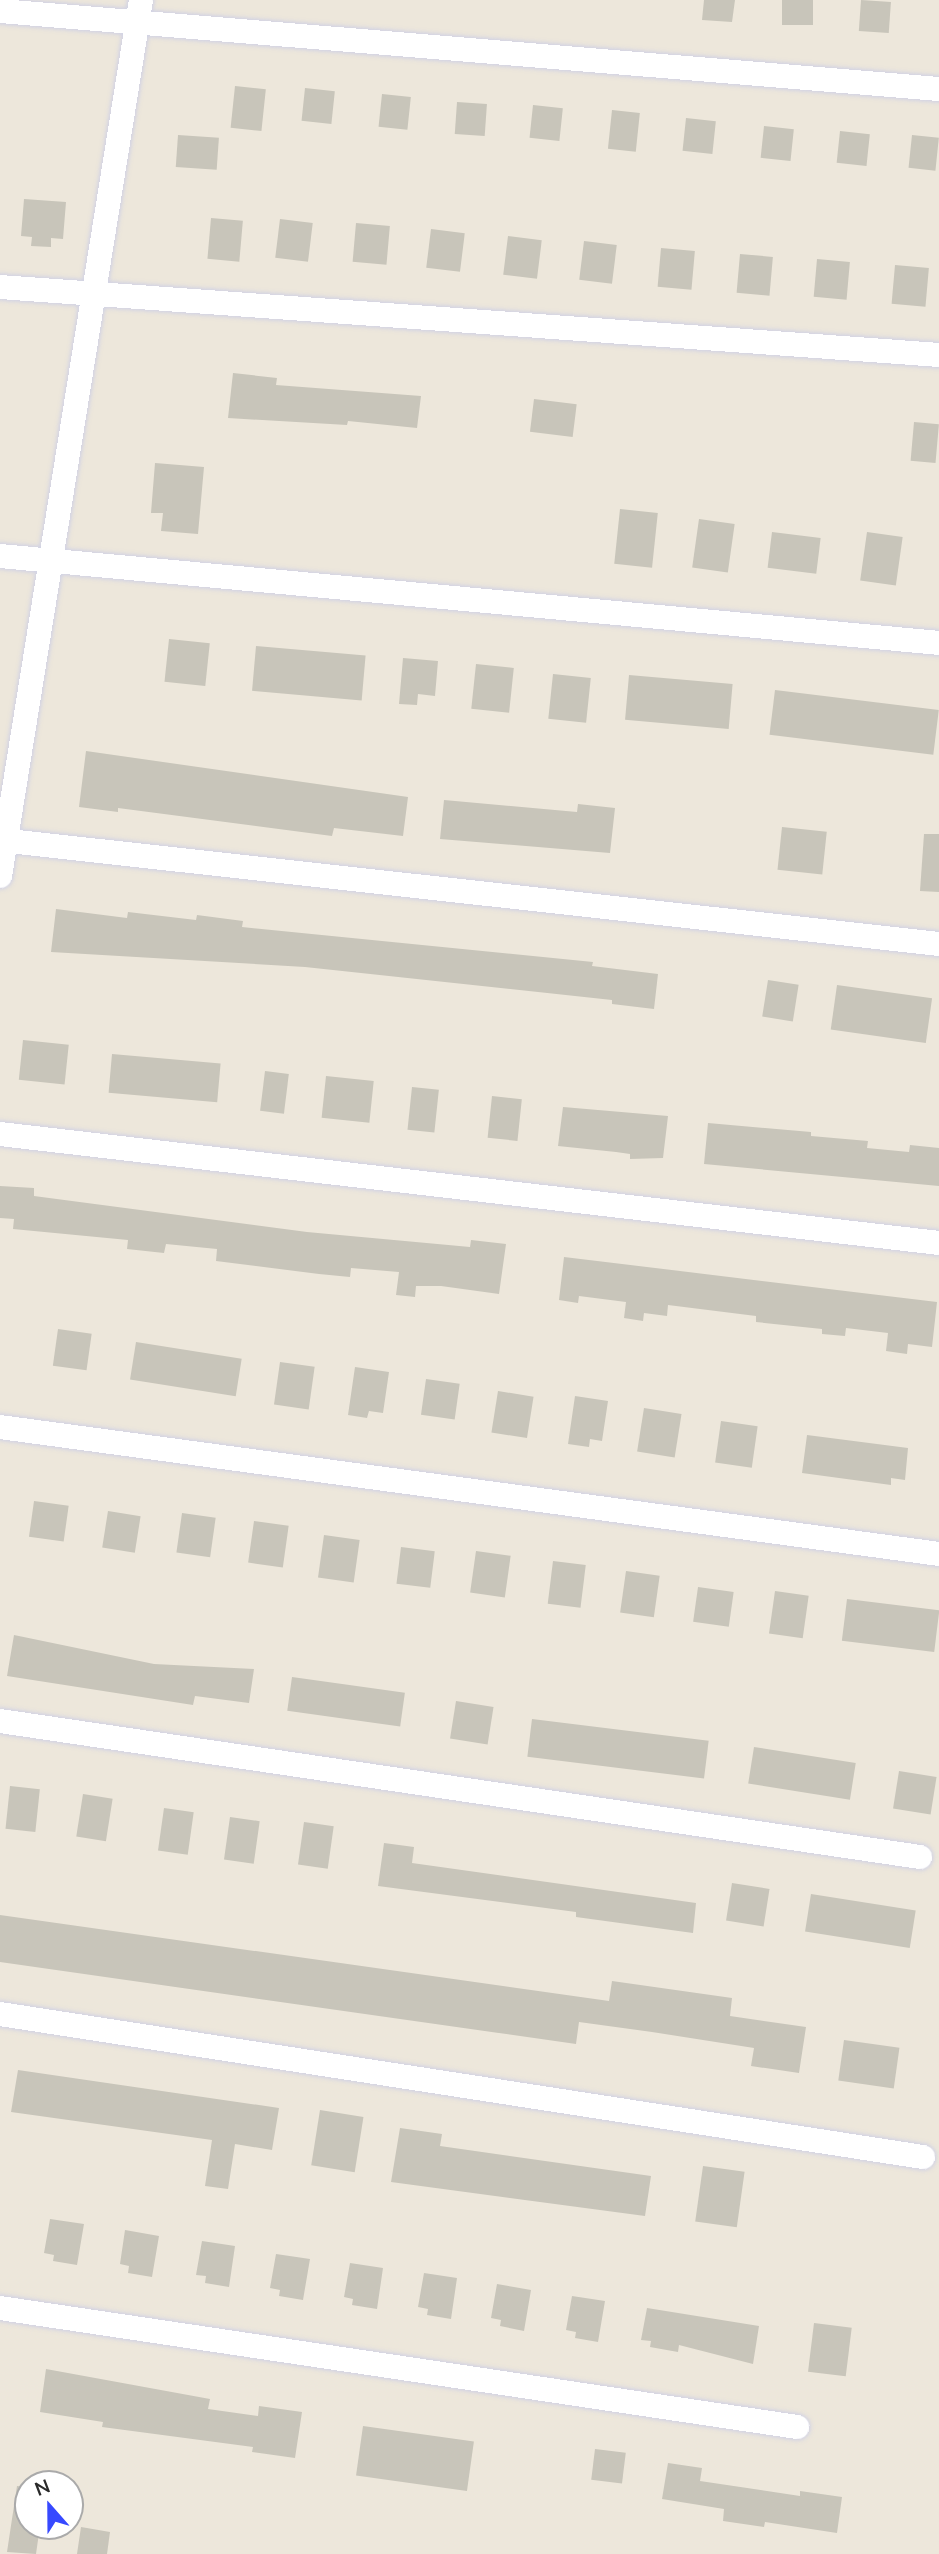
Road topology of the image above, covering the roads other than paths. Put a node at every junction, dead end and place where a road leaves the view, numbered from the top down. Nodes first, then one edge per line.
1 (0, 11) edge
2 (139, 11) edge
3 (939, 89) edge
4 (0, 287) edge
5 (95, 292) junction
6 (939, 355) edge
7 (0, 556) edge
8 (50, 559) junction
9 (939, 643) edge
10 (3, 841) edge
11 (0, 876) edge
12 (939, 944) edge
13 (0, 1133) edge
14 (939, 1243) edge
15 (0, 1427) edge
16 (939, 1554) edge
17 (0, 1721) edge
18 (920, 1857) dead end
19 (0, 2014) edge
20 (923, 2157) dead end
21 (0, 2308) edge
22 (797, 2427) dead end

1 - 2 street
2 - 3 street
2 - 5 street
4 - 5 street
5 - 6 street
5 - 8 street
7 - 8 street
8 - 9 street
8 - 10 street
10 - 11 street
10 - 12 street
13 - 14 street
15 - 16 street
17 - 18 street
19 - 20 street
21 - 22 street

